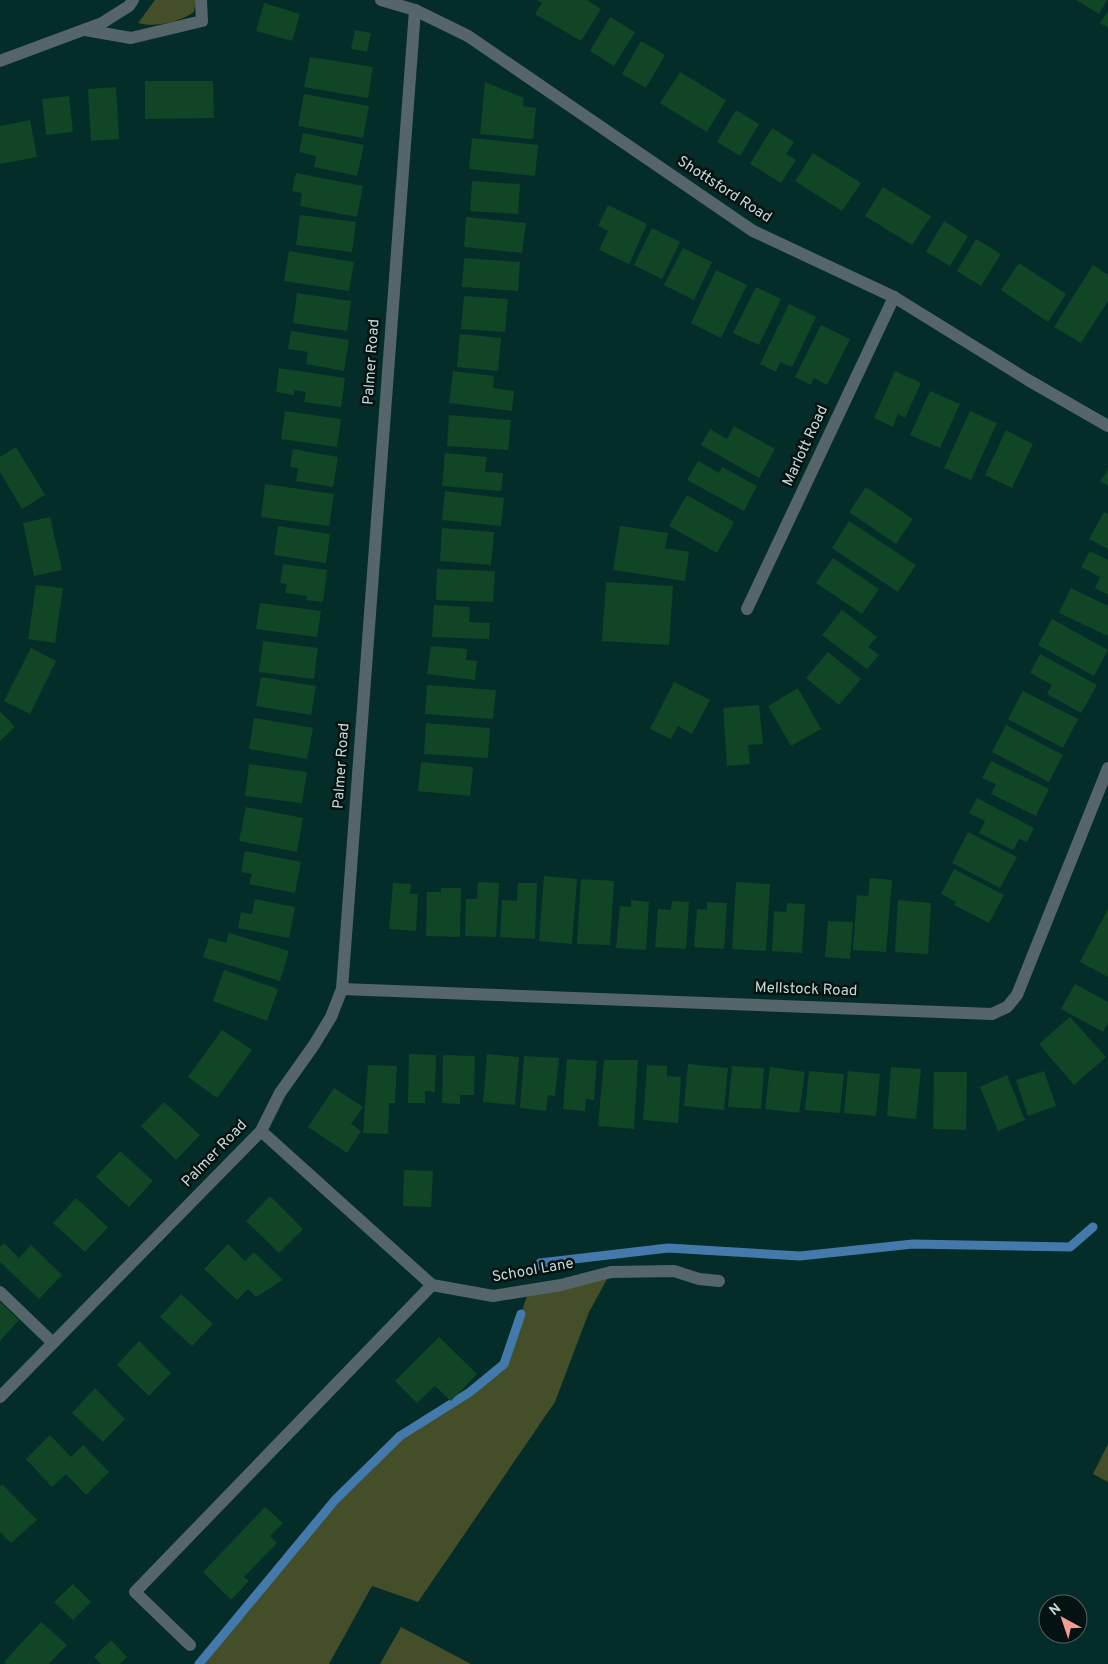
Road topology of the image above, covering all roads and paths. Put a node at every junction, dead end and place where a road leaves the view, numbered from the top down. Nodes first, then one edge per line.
1 (133, 0) edge
2 (201, 0) edge
3 (381, 0) edge
4 (415, 10) junction
5 (82, 30) junction
6 (0, 61) edge
7 (894, 297) junction
8 (1108, 426) edge
9 (747, 609) dead end
10 (1108, 768) edge
11 (342, 989) junction
12 (261, 1131) junction
13 (719, 1281) dead end
14 (432, 1285) junction
15 (0, 1292) edge
16 (53, 1343) junction
17 (0, 1397) edge
18 (190, 1645) dead end

1 - 5 street
2 - 5 street
3 - 4 street, Shottsford Road
4 - 7 street, Shottsford Road
4 - 11 street, Palmer Road
5 - 6 street
7 - 8 street, Shottsford Road
7 - 9 street, Marlott Road
10 - 11 street, Mellstock Road
11 - 12 street, Palmer Road
12 - 14 street
12 - 16 street, Palmer Road
13 - 14 street, School Lane
14 - 18 street
15 - 16 street
16 - 17 street, Palmer Road

